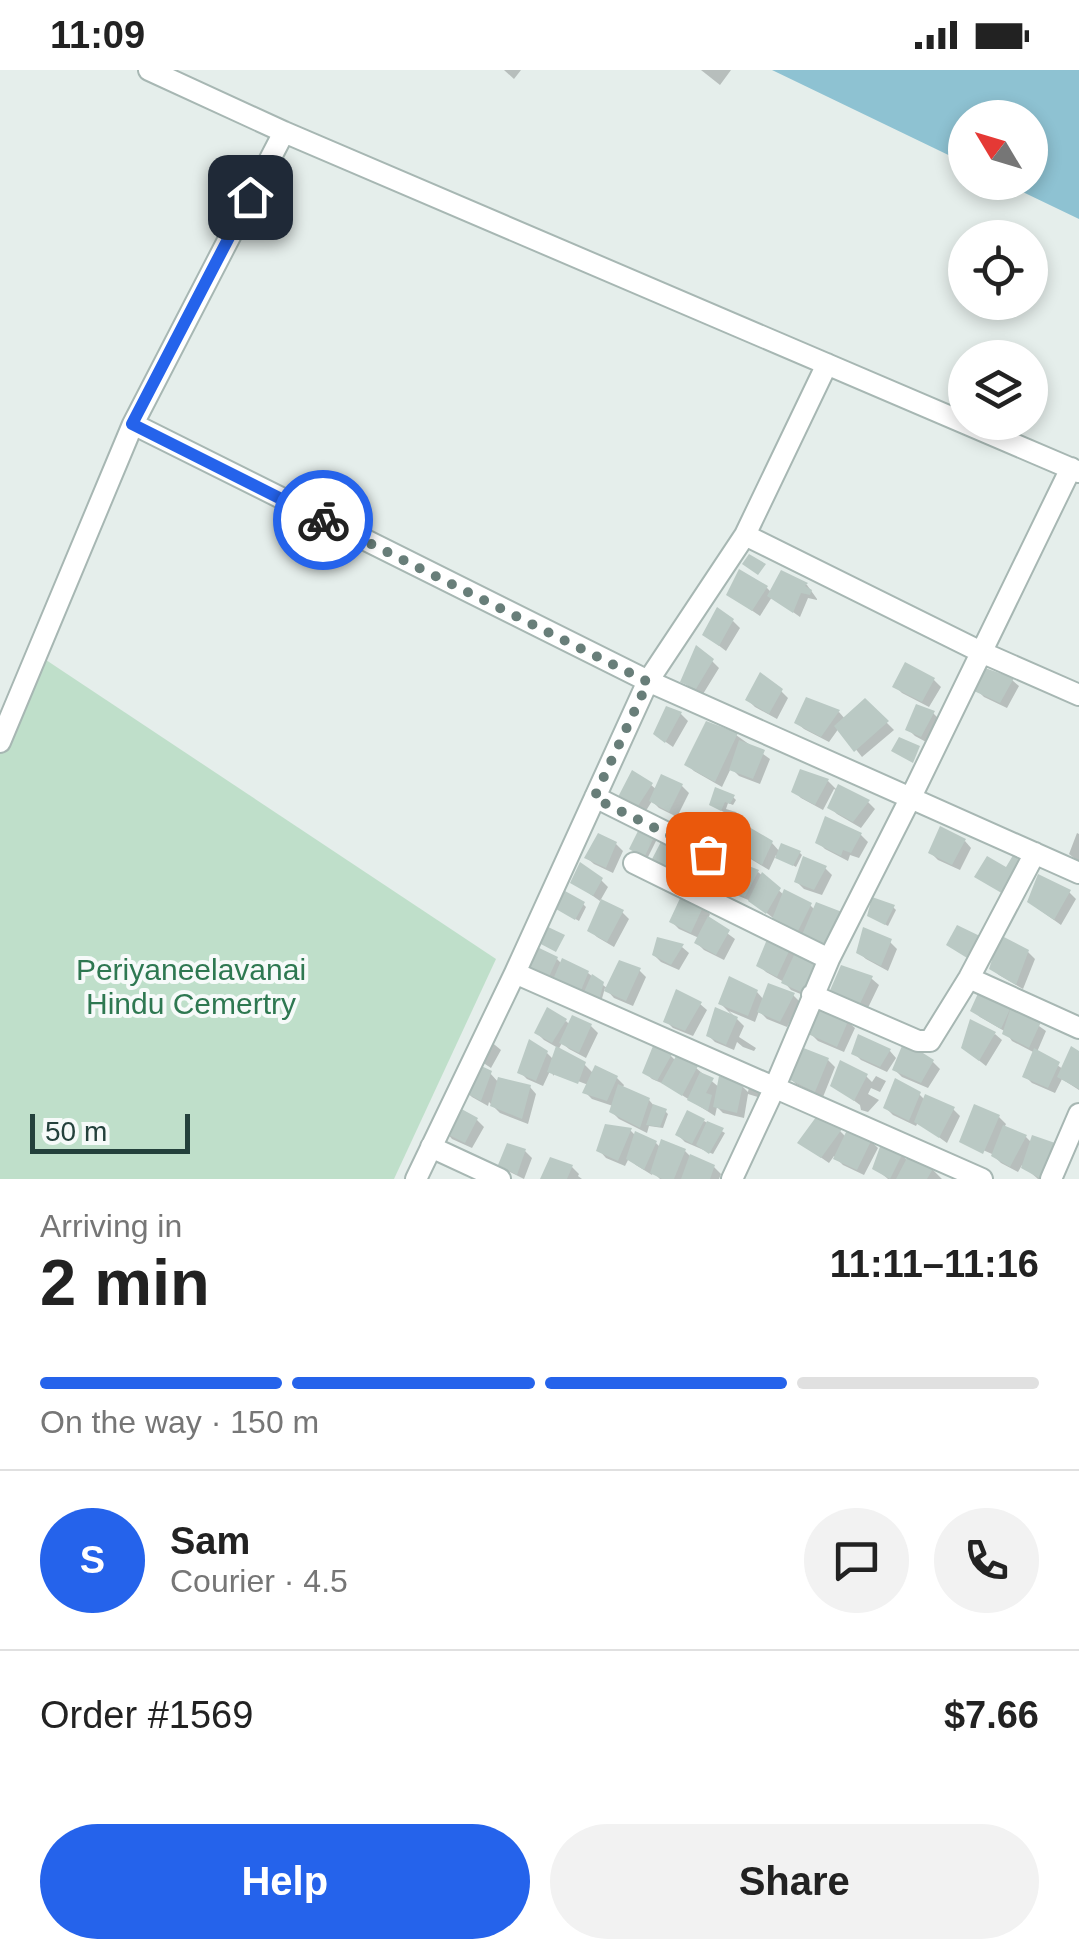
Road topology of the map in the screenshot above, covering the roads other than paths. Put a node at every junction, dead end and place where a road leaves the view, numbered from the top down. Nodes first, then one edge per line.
1 (149, 70) edge
2 (284, 132) junction
3 (827, 364) junction
4 (132, 424) junction
5 (1075, 470) edge
6 (746, 534) junction
7 (981, 652) junction
8 (648, 682) junction
9 (1079, 695) edge
10 (0, 742) edge
11 (594, 798) junction
12 (910, 799) junction
13 (1034, 853) junction
14 (634, 863) dead end
15 (1079, 873) edge
16 (703, 896) junction
17 (828, 958) junction
18 (515, 973) junction
19 (969, 978) junction
20 (812, 995) junction
21 (1079, 1028) edge
22 (774, 1089) junction
23 (1079, 1114) edge
24 (431, 1146) junction
25 (416, 1179) edge
26 (500, 1179) edge
27 (732, 1179) edge
28 (982, 1179) edge
29 (1051, 1179) edge

1 - 2 street
2 - 3 street
2 - 4 street
3 - 5 street
3 - 6 street
4 - 8 street
4 - 10 street
5 - 7 street
6 - 7 street
6 - 8 street
7 - 9 street
7 - 12 street
8 - 11 street
8 - 12 street
11 - 16 street
11 - 18 street
12 - 13 street
12 - 17 street
13 - 15 street
13 - 19 street
14 - 16 street
16 - 17 street
17 - 20 street
18 - 22 street
18 - 24 street
19 - 20 street
19 - 21 street
20 - 22 street
22 - 27 street
22 - 28 street
23 - 29 street
24 - 25 street
24 - 26 street

